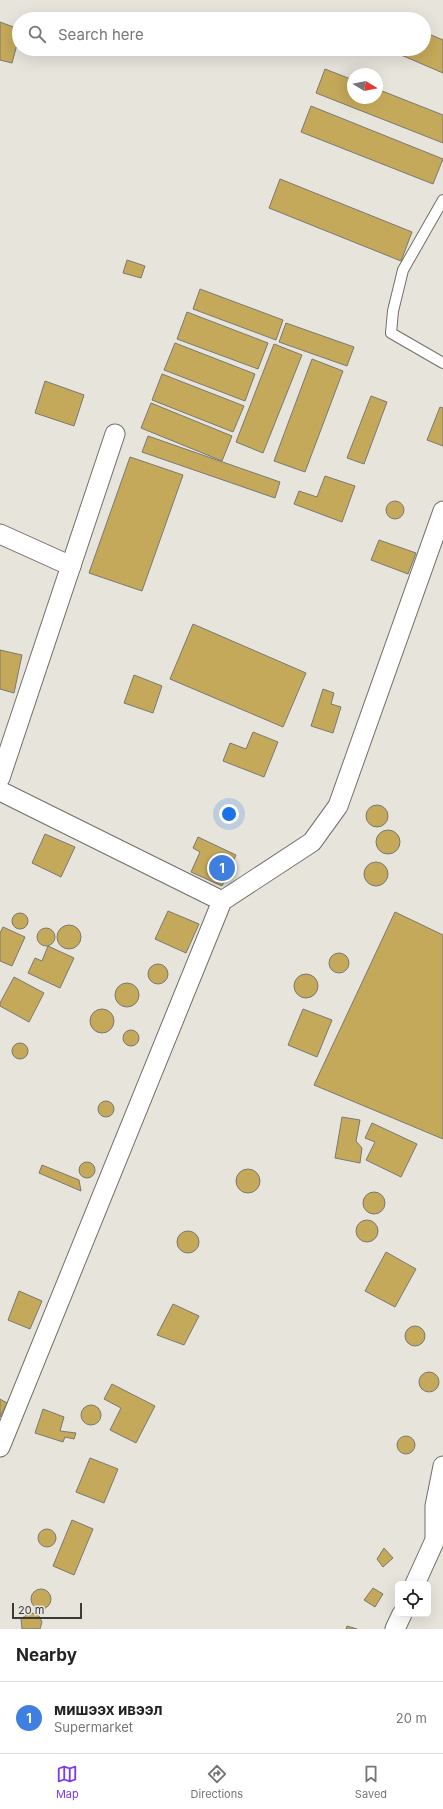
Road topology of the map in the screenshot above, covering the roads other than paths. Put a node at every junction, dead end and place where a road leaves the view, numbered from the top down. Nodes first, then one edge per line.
1 (443, 200) edge
2 (443, 363) edge
3 (115, 434) dead end
4 (443, 511) edge
5 (0, 534) edge
6 (71, 566) junction
7 (0, 778) edge
8 (0, 791) edge
9 (222, 902) junction
10 (0, 1448) edge
11 (443, 1466) edge
12 (416, 1581) edge
13 (401, 1617) edge
14 (395, 1629) edge

1 - 2 lane
3 - 6 street
4 - 9 street
5 - 6 street
6 - 7 street
8 - 9 street
9 - 10 street
11 - 12 street
13 - 14 street

